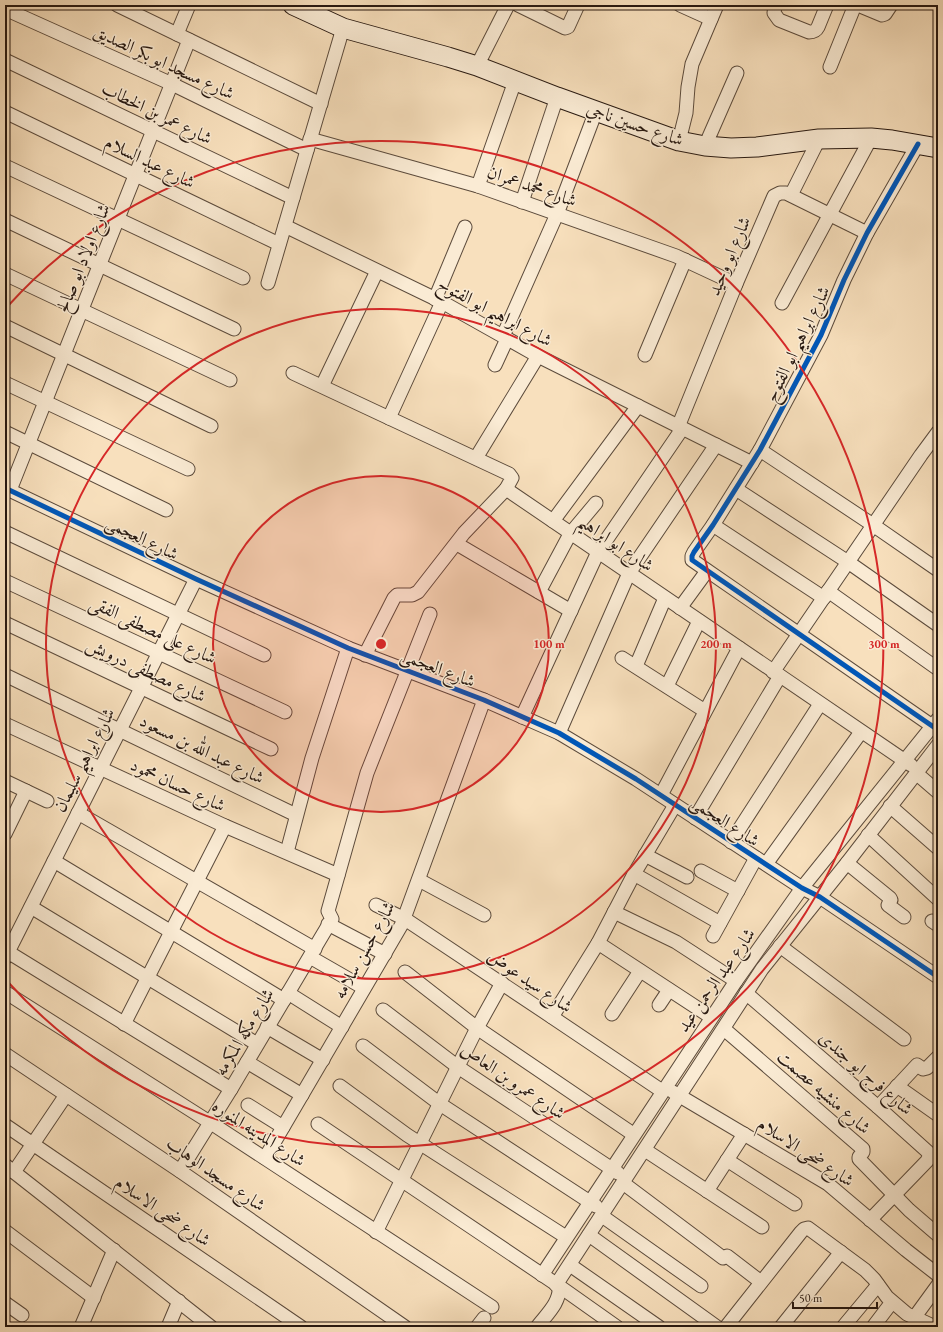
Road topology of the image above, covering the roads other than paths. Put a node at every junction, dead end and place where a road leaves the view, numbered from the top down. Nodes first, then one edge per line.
1 (117, 5) edge
2 (189, 5) edge
3 (293, 5) edge
4 (508, 5) edge
5 (518, 5) edge
6 (578, 5) edge
7 (680, 5) edge
8 (717, 5) edge
9 (775, 5) edge
10 (827, 5) edge
11 (855, 5) edge
12 (858, 5) edge
13 (891, 5) edge
14 (5, 9) edge
15 (711, 19) junction
16 (344, 28) junction
17 (177, 34) junction
18 (189, 40) junction
19 (5, 60) edge
20 (477, 66) junction
21 (830, 67) dead end
22 (737, 73) dead end
23 (515, 81) junction
24 (172, 84) junction
25 (556, 97) junction
26 (321, 104) junction
27 (596, 111) junction
28 (5, 112) edge
29 (153, 131) junction
30 (871, 138) junction
31 (819, 139) junction
32 (679, 141) junction
33 (918, 144) junction
34 (309, 145) junction
35 (705, 146) junction
36 (938, 148) edge
37 (5, 166) edge
38 (136, 175) junction
39 (478, 186) junction
40 (791, 195) junction
41 (293, 198) junction
42 (522, 202) junction
43 (557, 214) junction
44 (830, 214) junction
45 (5, 220) edge
46 (118, 220) junction
47 (285, 226) junction
48 (465, 226) dead end
49 (867, 233) junction
50 (279, 244) junction
51 (685, 260) junction
52 (100, 265) junction
53 (377, 271) junction
54 (5, 274) edge
55 (242, 278) dead end
56 (268, 283) dead end
57 (736, 284) junction
58 (439, 301) junction
59 (782, 303) dead end
60 (82, 310) junction
61 (5, 326) edge
62 (234, 329) dead end
63 (505, 338) junction
64 (64, 355) junction
65 (646, 355) dead end
66 (538, 356) junction
67 (495, 364) dead end
68 (293, 373) dead end
69 (230, 380) dead end
70 (5, 382) edge
71 (322, 386) junction
72 (46, 402) junction
73 (638, 406) junction
74 (389, 418) junction
75 (211, 426) dead end
76 (680, 428) junction
77 (5, 432) edge
78 (938, 432) edge
79 (29, 444) junction
80 (716, 445) junction
81 (760, 450) junction
82 (476, 458) junction
83 (752, 463) junction
84 (188, 469) dead end
85 (8, 489) edge
86 (506, 489) junction
87 (736, 489) junction
88 (596, 503) dead end
89 (166, 510) dead end
90 (553, 522) junction
91 (713, 525) junction
92 (873, 525) junction
93 (5, 532) edge
94 (570, 534) junction
95 (457, 544) junction
96 (598, 552) junction
97 (848, 562) junction
98 (938, 570) edge
99 (707, 571) junction
100 (629, 573) junction
101 (196, 579) junction
102 (5, 581) edge
103 (539, 592) junction
104 (826, 595) junction
105 (665, 598) junction
106 (680, 608) junction
107 (571, 611) junction
108 (179, 614) junction
109 (430, 614) dead end
110 (699, 621) junction
111 (5, 623) edge
112 (938, 625) edge
113 (798, 634) junction
114 (348, 648) junction
115 (739, 648) junction
116 (159, 652) junction
117 (264, 655) dead end
118 (365, 655) junction
119 (622, 658) dead end
120 (636, 666) junction
121 (938, 670) edge
122 (407, 671) junction
123 (776, 674) junction
124 (5, 676) edge
125 (667, 686) junction
126 (141, 688) junction
127 (484, 700) junction
128 (820, 704) junction
129 (705, 711) junction
130 (285, 712) dead end
131 (522, 717) junction
132 (5, 724) edge
133 (936, 725) edge
134 (120, 730) junction
135 (861, 732) junction
136 (560, 733) junction
137 (938, 745) edge
138 (272, 749) dead end
139 (905, 761) junction
140 (100, 769) junction
141 (917, 772) junction
142 (5, 781) edge
143 (26, 791) junction
144 (938, 792) edge
145 (661, 795) junction
146 (47, 801) dead end
147 (675, 805) junction
148 (890, 806) junction
149 (78, 813) junction
150 (296, 815) junction
151 (695, 818) junction
152 (225, 826) junction
153 (5, 834) edge
154 (868, 835) junction
155 (731, 842) junction
156 (938, 848) edge
157 (287, 852) junction
158 (645, 855) junction
159 (54, 860) junction
160 (761, 861) junction
161 (847, 863) junction
162 (701, 871) dead end
163 (634, 874) junction
164 (338, 875) junction
165 (687, 877) dead end
166 (419, 880) junction
167 (197, 882) junction
168 (802, 888) junction
169 (738, 891) junction
170 (820, 897) junction
171 (938, 899) edge
172 (376, 905) dead end
173 (31, 907) junction
174 (614, 912) junction
175 (484, 915) dead end
176 (904, 917) dead end
177 (328, 918) junction
178 (404, 919) junction
179 (720, 923) junction
180 (171, 932) junction
181 (713, 936) dead end
182 (598, 943) junction
183 (780, 946) junction
184 (312, 953) junction
185 (385, 954) junction
186 (6, 955) edge
187 (640, 971) junction
188 (405, 972) dead end
189 (938, 977) edge
190 (148, 978) junction
191 (736, 981) junction
192 (502, 983) junction
193 (364, 988) junction
194 (669, 990) junction
195 (5, 992) edge
196 (746, 993) junction
197 (286, 996) junction
198 (659, 1005) dead end
199 (383, 1010) dead end
200 (612, 1014) dead end
201 (552, 1016) junction
202 (711, 1017) junction
203 (124, 1024) junction
204 (342, 1027) junction
205 (267, 1028) junction
206 (477, 1028) junction
207 (724, 1029) junction
208 (904, 1039) dead end
209 (257, 1044) junction
210 (363, 1046) dead end
211 (5, 1054) edge
212 (938, 1057) edge
213 (323, 1060) junction
214 (247, 1062) junction
215 (458, 1067) junction
216 (340, 1086) dead end
217 (897, 1086) junction
218 (232, 1089) junction
219 (663, 1089) junction
220 (66, 1095) junction
221 (302, 1095) junction
222 (680, 1096) junction
223 (440, 1104) junction
224 (248, 1105) dead end
225 (878, 1106) junction
226 (938, 1115) edge
227 (211, 1123) junction
228 (318, 1124) dead end
229 (5, 1125) edge
230 (283, 1127) junction
231 (633, 1134) junction
232 (744, 1134) junction
233 (33, 1144) junction
234 (421, 1144) junction
235 (645, 1150) junction
236 (265, 1158) junction
237 (727, 1160) junction
238 (611, 1168) junction
239 (10, 1169) edge
240 (180, 1171) junction
241 (402, 1181) junction
242 (624, 1181) junction
243 (707, 1191) junction
244 (894, 1195) junction
245 (589, 1202) junction
246 (795, 1204) dead end
247 (603, 1213) junction
248 (870, 1220) junction
249 (762, 1227) dead end
250 (5, 1231) edge
251 (376, 1232) junction
252 (589, 1235) junction
253 (938, 1235) edge
254 (566, 1237) junction
255 (114, 1250) junction
256 (841, 1252) junction
257 (570, 1265) junction
258 (938, 1274) edge
259 (542, 1275) junction
260 (760, 1282) junction
261 (878, 1285) junction
262 (938, 1285) edge
263 (558, 1286) junction
264 (701, 1286) dead end
265 (94, 1298) junction
266 (179, 1301) junction
267 (892, 1302) junction
268 (5, 1303) edge
269 (492, 1307) dead end
270 (22, 1315) dead end
271 (923, 1323) edge
272 (725, 1326) edge
273 (82, 1327) edge
274 (168, 1327) edge
275 (210, 1327) edge
276 (301, 1327) edge
277 (405, 1327) edge
278 (537, 1327) edge
279 (617, 1327) edge
280 (659, 1327) edge
281 (781, 1327) edge
282 (842, 1327) edge
283 (873, 1327) edge

1 - 17 street
2 - 17 street
3 - 16 street, شارع حسين ناجي
4 - 20 street
5 - 6 street
7 - 15 street
8 - 15 street
9 - 10 street
11 - 21 street
12 - 13 street
14 - 24 street, شارع مسجد ابو بكر الصديق
15 - 32 street
16 - 20 street, شارع حسين ناجي
16 - 26 street
17 - 18 street
18 - 24 street, شارع اولاد ابو صالح
18 - 26 street
19 - 29 street, شارع عمر بن الخطاب
20 - 23 street, شارع حسين ناجي
22 - 35 street
23 - 25 street, شارع حسين ناجي
23 - 39 street
24 - 29 street, شارع اولاد ابو صالح
24 - 34 street, شارع مسجد ابو بكر الصديق
25 - 27 street, شارع حسين ناجي
25 - 42 street
26 - 34 street
27 - 32 street, شارع حسين ناجي
27 - 43 street
28 - 38 street, شارع عبد السلام
29 - 38 street, شارع اولاد ابو صالح
29 - 41 street, شارع عمر بن الخطاب
30 - 31 street, شارع حسين ناجي
30 - 33 street, شارع حسين ناجي
30 - 44 street
31 - 35 street, شارع حسين ناجي
31 - 40 street
32 - 35 street, شارع حسين ناجي
33 - 36 street, شارع حسين ناجي
33 - 49 street, شارع ابراهيم ابو الفتوح
34 - 39 street, شارع محمد عمران
34 - 41 street
37 - 46 street
38 - 46 street, شارع اولاد ابو صالح
38 - 50 street, شارع عبد السلام
39 - 42 street, شارع محمد عمران
40 - 44 street
40 - 57 street, شارع ابو وحيد
41 - 47 street
42 - 43 street, شارع محمد عمران
43 - 51 street, شارع محمد عمران
43 - 63 street
44 - 49 street
44 - 59 street
45 - 52 street
46 - 52 street, شارع اولاد ابو صالح
46 - 55 street
47 - 50 street
47 - 53 street, شارع ابراهيم ابو الفتوح
48 - 58 street
49 - 81 street, شارع ابراهيم ابو الفتوح
50 - 56 street
51 - 57 street, شارع محمد عمران
51 - 65 street
52 - 60 street, شارع اولاد ابو صالح
52 - 62 street
53 - 58 street, شارع ابراهيم ابو الفتوح
53 - 71 street
54 - 60 street
57 - 76 street, شارع ابو وحيد
58 - 63 street, شارع ابراهيم ابو الفتوح
58 - 74 street
60 - 64 street, شارع اولاد ابو صالح
60 - 69 street
61 - 64 street
63 - 66 street, شارع ابراهيم ابو الفتوح
63 - 67 street
64 - 72 street, شارع اولاد ابو صالح
64 - 75 street
66 - 73 street, شارع ابراهيم ابو الفتوح
66 - 82 street
68 - 71 street
70 - 72 street
71 - 74 street
72 - 79 street, شارع اولاد ابو صالح
72 - 84 street
73 - 76 street, شارع ابراهيم ابو الفتوح
73 - 90 street
74 - 82 street
76 - 80 street, شارع ابراهيم ابو الفتوح
76 - 96 street, شارع ابو وحيد
77 - 79 street
78 - 92 street
79 - 85 street, شارع اولاد ابو صالح
79 - 89 street
80 - 83 street, شارع ابراهيم ابو الفتوح
80 - 100 street
81 - 83 street, شارع ابراهيم ابو الفتوح
81 - 92 street
82 - 86 street
83 - 87 street, شارع ابراهيم ابو الفتوح
85 - 101 street, شارع العجمى
86 - 90 street, شارع ابو ابراهيم
86 - 95 street
87 - 91 street, شارع ابراهيم ابو الفتوح
87 - 97 street
88 - 94 street
90 - 94 street, شارع ابو ابراهيم
91 - 99 street, شارع ابراهيم ابو الفتوح
91 - 104 street
92 - 97 street
92 - 98 street
93 - 108 street
94 - 96 street, شارع ابو ابراهيم
94 - 103 street
95 - 103 street
95 - 118 street
96 - 100 street, شارع ابو ابراهيم
96 - 107 street, شارع ابو وحيد
97 - 104 street
97 - 112 street
99 - 106 street
99 - 113 street
100 - 105 street, شارع ابو ابراهيم
100 - 136 street
101 - 108 street, شارع ابراهيم سليمان
101 - 114 street, شارع العجمى
102 - 116 street, شارع على مصطفى الفقى
103 - 107 street
104 - 113 street
104 - 121 street
105 - 106 street, شارع ابو ابراهيم
105 - 120 street
106 - 110 street, شارع ابو ابراهيم
107 - 131 street, شارع ابو وحيد
108 - 116 street, شارع ابراهيم سليمان
108 - 117 street
109 - 122 street, شارع مكه المكرمه
110 - 115 street, شارع ابو ابراهيم
110 - 125 street
111 - 126 street, شارع مصطفى درويش
113 - 123 street
113 - 133 street
114 - 118 street, شارع العجمى
114 - 150 street
115 - 123 street, شارع ابو ابراهيم
115 - 129 street
116 - 126 street, شارع ابراهيم سليمان
116 - 130 street, شارع على مصطفى الفقى
118 - 122 street, شارع العجمى
119 - 120 street
120 - 125 street
122 - 127 street, شارع العجمى
122 - 164 street, شارع مكه المكرمه
123 - 128 street, شارع ابو ابراهيم
123 - 151 street
124 - 134 street, شارع عبد الله بن مسعود
125 - 129 street
126 - 134 street, شارع ابراهيم سليمان
126 - 138 street, شارع مصطفى درويش
127 - 131 street, شارع العجمى
127 - 166 street, شارع حسن سلامه
128 - 135 street, شارع ابو ابراهيم
128 - 155 street
129 - 145 street
131 - 136 street, شارع العجمى
132 - 140 street, شارع حسان محمود
133 - 139 street, شارع عبد الرحمن عيد
134 - 140 street, شارع ابراهيم سليمان
134 - 150 street, شارع عبد الله بن مسعود
135 - 139 street, شارع ابو ابراهيم
135 - 160 street
136 - 145 street, شارع العجمى
137 - 141 street, شارع عبد الرحمن عيد
139 - 141 street, شارع ابو ابراهيم
139 - 168 street, شارع عبد الرحمن عيد
140 - 149 street, شارع ابراهيم سليمان
140 - 152 street, شارع حسان محمود
141 - 144 street, شارع ابو ابراهيم
141 - 148 street, شارع عبد الرحمن عيد
142 - 143 street
143 - 146 street
143 - 153 street
145 - 147 street, شارع العجمى
147 - 151 street, شارع العجمى
147 - 158 street
148 - 154 street, شارع عبد الرحمن عيد
148 - 156 street
149 - 159 street, شارع ابراهيم سليمان
149 - 167 street
150 - 157 street
151 - 155 street, شارع العجمى
152 - 157 street, شارع حسان محمود
152 - 167 street
154 - 161 street, شارع عبد الرحمن عيد
154 - 171 street
155 - 160 street, شارع العجمى
157 - 164 street, شارع حسان محمود
158 - 163 street
158 - 165 street
159 - 173 street, شارع ابراهيم سليمان
159 - 180 street
160 - 168 street, شارع العجمى
160 - 169 street
161 - 170 street, شارع عبد الرحمن عيد
161 - 176 street
162 - 169 street
163 - 174 street
163 - 179 street
164 - 177 street, شارع مكه المكرمه
166 - 175 street
166 - 178 street, شارع حسن سلامه
167 - 180 street
167 - 184 street
168 - 170 street, شارع العجمى
168 - 191 street, شارع عبد الرحمن عيد
169 - 179 street
170 - 183 street, شارع عبد الرحمن عيد
170 - 189 street, شارع العجمى
172 - 178 street, شارع سيد عوض
173 - 186 street, شارع ابراهيم سليمان
173 - 190 street
174 - 182 street
174 - 191 street
177 - 184 street, شارع مكه المكرمه
177 - 185 street
178 - 185 street, شارع حسن سلامه
178 - 192 street, شارع سيد عوض
179 - 181 street
180 - 190 street
180 - 197 street
182 - 187 street
182 - 201 street
183 - 196 street, شارع عبد الرحمن عيد
183 - 208 street
184 - 193 street
184 - 197 street, شارع مكه المكرمه
185 - 193 street, شارع حسن سلامه
186 - 203 street
187 - 194 street
187 - 200 street
188 - 206 street
190 - 203 street
190 - 209 street
191 - 202 street, شارع عبد الرحمن عيد
192 - 201 street, شارع سيد عوض
192 - 206 street
193 - 204 street, شارع حسن سلامه
194 - 198 street
194 - 202 street
195 - 227 street, شارع المدينه المنوره
196 - 207 street, شارع عبد الرحمن عيد
196 - 225 street, شارع فرج ابو جندى
197 - 204 street
197 - 205 street, شارع مكه المكرمه
199 - 215 street, شارع عمرو بن العاص
201 - 219 street, شارع سيد عوض
202 - 219 street, شارع عبد الرحمن عيد
203 - 218 street
204 - 213 street, شارع حسن سلامه
205 - 209 street, شارع مكه المكرمه
205 - 213 street
206 - 215 street
206 - 231 street
207 - 222 street, شارع عبد الرحمن عيد
207 - 244 street, شارع منشيه عصمت
209 - 214 street, شارع مكه المكرمه
210 - 223 street
211 - 220 street, شارع مسجد الوهاب
212 - 217 street
213 - 221 street, شارع حسن سلامه
214 - 218 street, شارع مكه المكرمه
214 - 221 street
215 - 223 street
215 - 238 street, شارع عمرو بن العاص
216 - 234 street
217 - 225 street
217 - 226 street
218 - 227 street, شارع مكه المكرمه
219 - 222 street, شارع ضحى الاسلام
219 - 231 street, شارع عبد الرحمن عيد
220 - 233 street
220 - 240 street, شارع مسجد الوهاب
221 - 230 street, شارع حسن سلامه
222 - 232 street, شارع ضحى الاسلام
222 - 235 street, شارع عبد الرحمن عيد
223 - 234 street
223 - 245 street
224 - 230 street
225 - 244 street, شارع فرج ابو جندى
227 - 236 street, شارع المدينه المنوره
227 - 240 street, شارع مكه المكرمه
228 - 241 street
229 - 233 street, شارع ضحى الاسلام
230 - 236 street, شارع حسن سلامه
231 - 238 street, شارع عبد الرحمن عيد
232 - 237 street
232 - 248 street, شارع ضحى الاسلام
233 - 239 street
233 - 276 street, شارع ضحى الاسلام
234 - 241 street
234 - 254 street
235 - 242 street, شارع عبد الرحمن عيد
235 - 243 street
236 - 251 street, شارع المدينه المنوره
237 - 243 street
237 - 246 street
238 - 242 street, شارع عمرو بن العاص
238 - 245 street, شارع عبد الرحمن عيد
239 - 255 street
240 - 277 street, شارع مسجد الوهاب
241 - 251 street
241 - 259 street
242 - 247 street, شارع عبد الرحمن عيد
242 - 260 street, شارع عمرو بن العاص
243 - 249 street
244 - 248 street, شارع فرج ابو جندى
244 - 253 street, شارع منشيه عصمت
245 - 247 street
245 - 254 street, شارع عبد الرحمن عيد
247 - 252 street, شارع عبد الرحمن عيد
247 - 264 street
248 - 258 street, شارع ضحى الاسلام
250 - 265 street
251 - 269 street, شارع المدينه المنوره
252 - 257 street, شارع عبد الرحمن عيد
252 - 272 street
254 - 259 street, شارع عبد الرحمن عيد
255 - 265 street
255 - 266 street
256 - 260 street
256 - 261 street
256 - 281 street
257 - 263 street, شارع عبد الرحمن عيد
257 - 280 street
259 - 263 street
260 - 272 street
261 - 267 street
261 - 282 street
262 - 271 street
263 - 278 street
263 - 279 street
265 - 273 street
266 - 274 street
266 - 275 street
267 - 271 street
267 - 283 street
268 - 270 street

